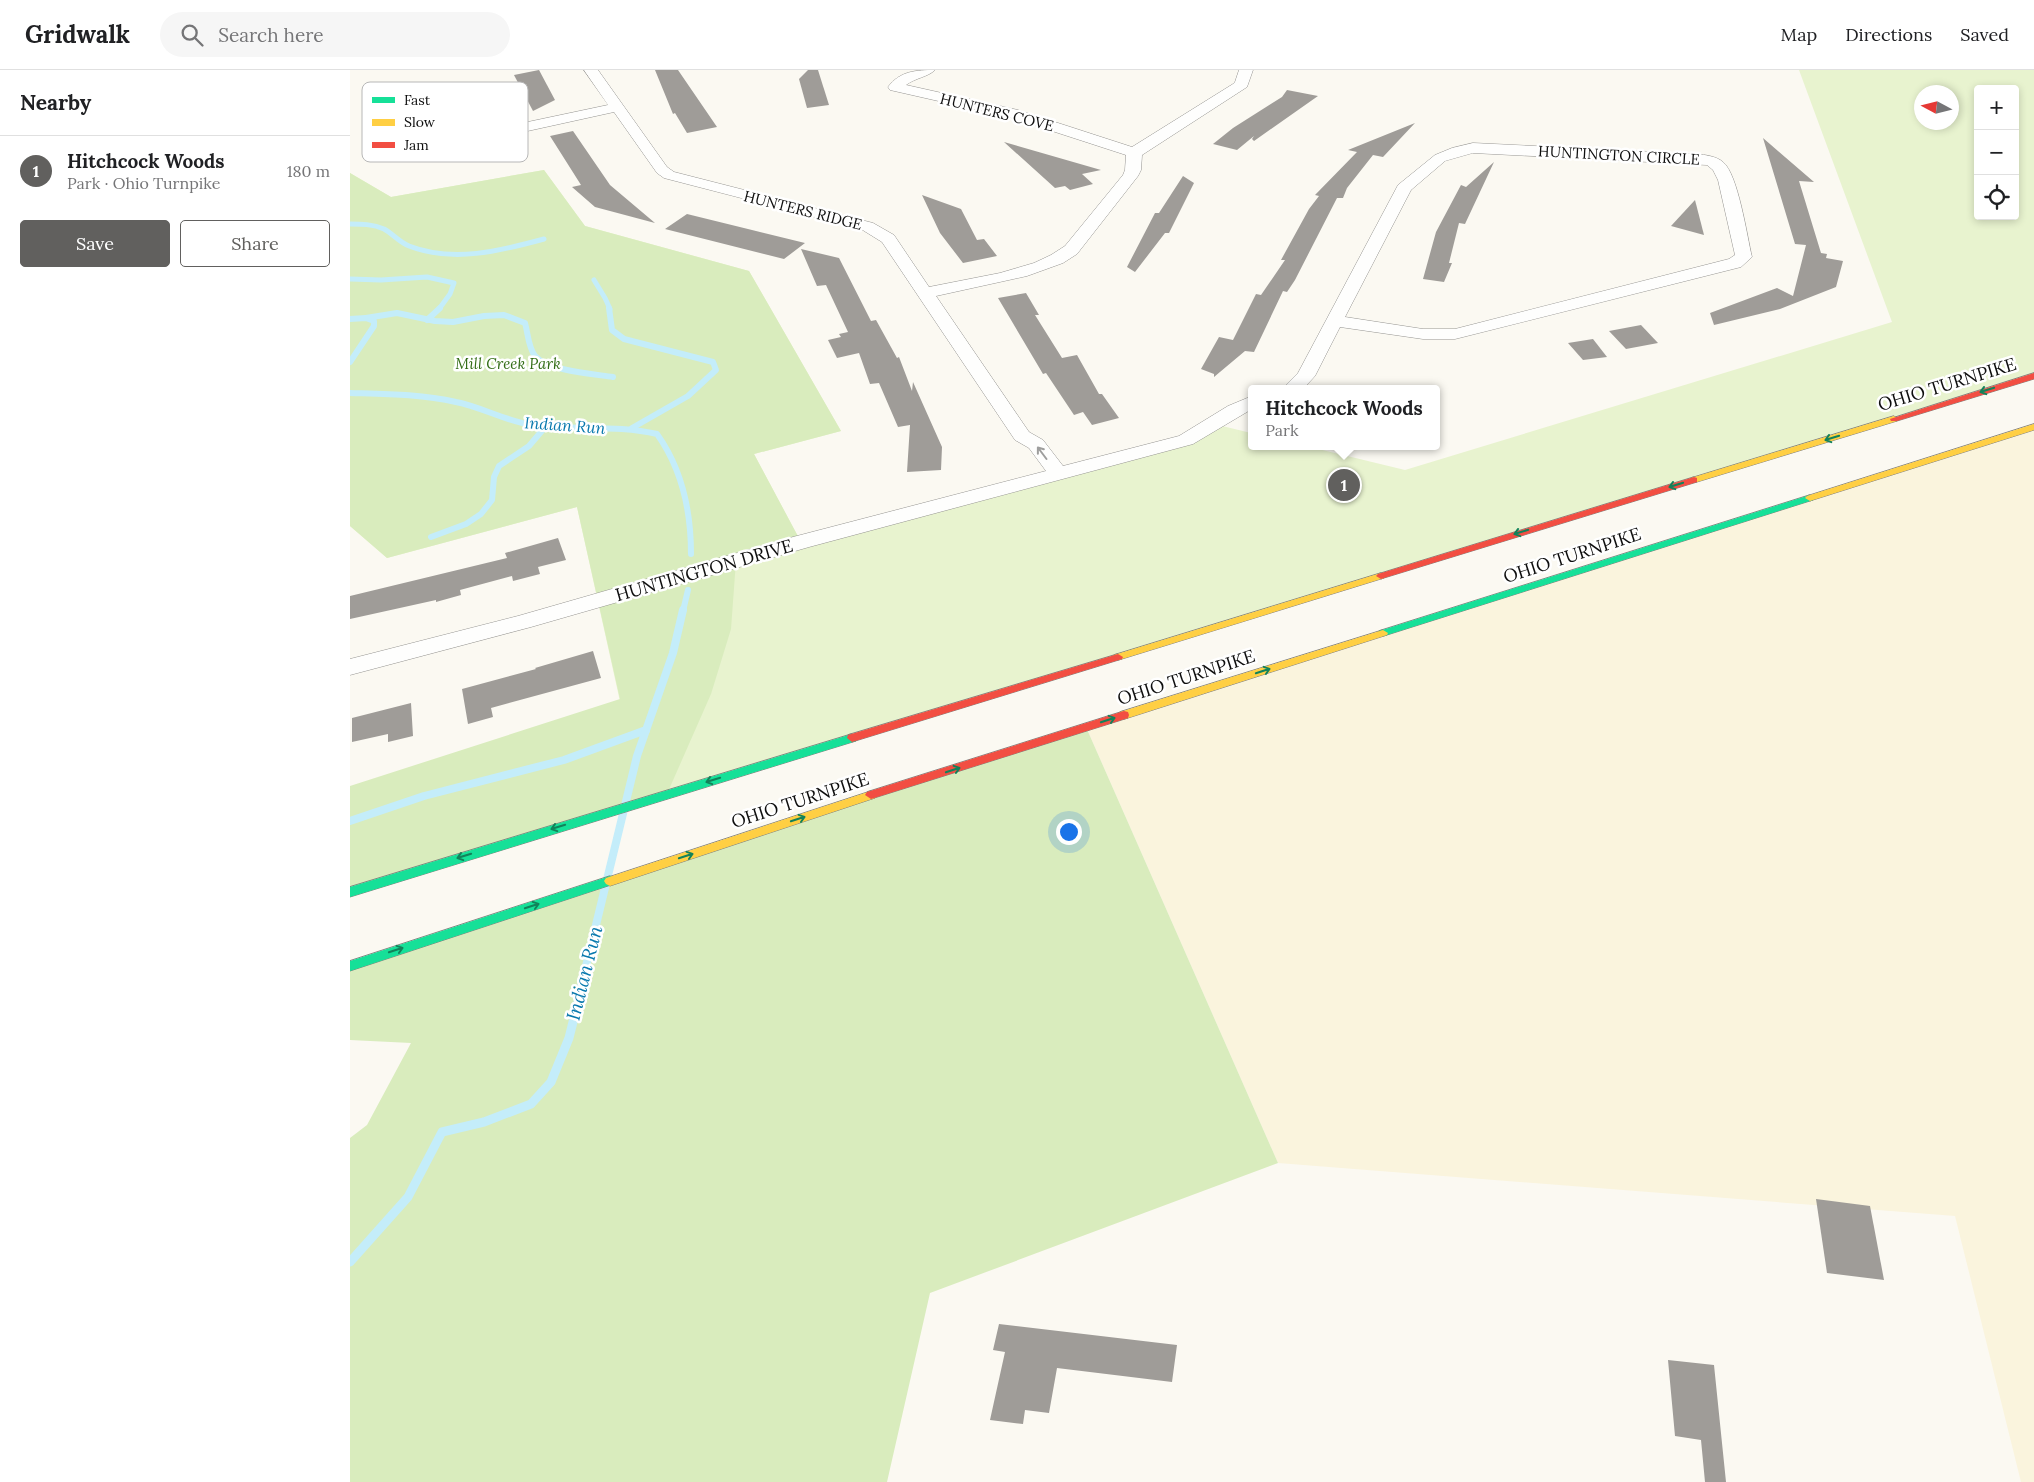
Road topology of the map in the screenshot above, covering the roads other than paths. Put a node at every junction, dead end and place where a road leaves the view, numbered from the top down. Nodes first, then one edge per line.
1 (591, 70) edge
2 (928, 70) edge
3 (1246, 70) edge
4 (618, 107) junction
5 (528, 128) edge
6 (1134, 153) junction
7 (925, 293) junction
8 (1334, 321) junction
9 (2034, 376) edge
10 (1296, 385) edge
11 (1248, 404) edge
12 (2034, 427) edge
13 (1022, 436) junction
14 (1058, 474) junction
15 (1033, 480) junction
16 (350, 667) edge
17 (350, 892) edge
18 (350, 966) edge

1 - 4 street, HUNTERS RIDGE
2 - 6 street, HUNTERS COVE
3 - 6 street
4 - 5 street
4 - 7 street, HUNTERS RIDGE
6 - 7 street
7 - 13 street, HUNTERS RIDGE
8 - 8 street, HUNTINGTON CIRCLE
8 - 10 street, HUNTINGTON CIRCLE
9 -> 17 highway, OHIO TURNPIKE
11 - 14 street
18 -> 12 highway, OHIO TURNPIKE
14 -> 13 street, HUNTERS RIDGE
13 - 15 street, HUNTERS RIDGE
14 - 15 street, HUNTINGTON DRIVE
15 - 16 street, HUNTINGTON DRIVE

